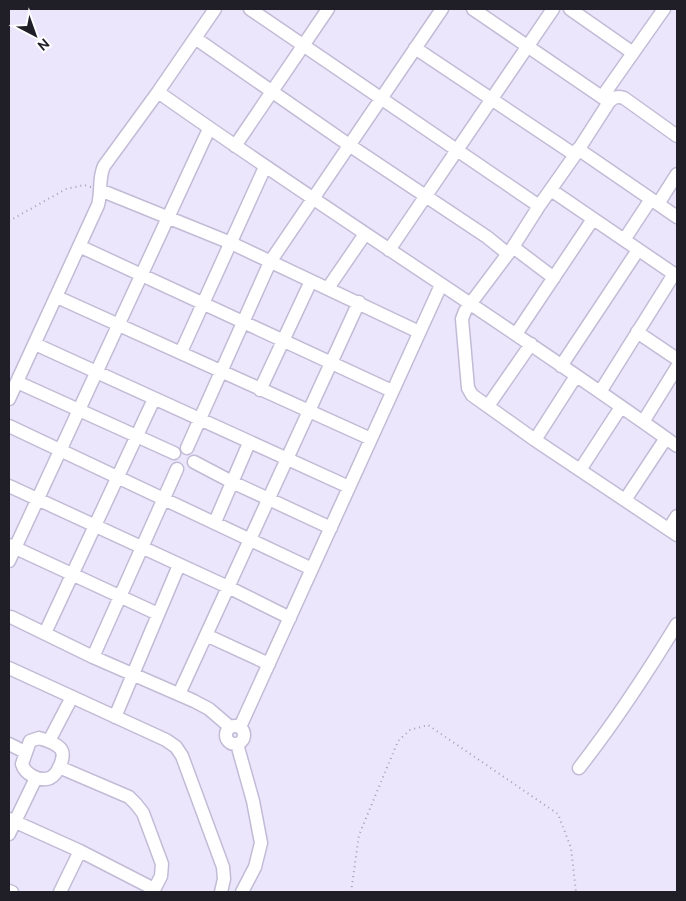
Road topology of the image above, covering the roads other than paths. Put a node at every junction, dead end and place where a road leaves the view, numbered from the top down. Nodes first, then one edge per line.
1 (215, 9) edge
2 (250, 9) edge
3 (328, 9) edge
4 (442, 9) edge
5 (474, 9) edge
6 (553, 9) edge
7 (570, 9) edge
8 (664, 9) edge
9 (195, 38) junction
10 (304, 45) junction
11 (528, 46) junction
12 (415, 48) junction
13 (633, 53) junction
14 (272, 91) junction
15 (158, 92) junction
16 (381, 98) junction
17 (492, 99) junction
18 (605, 99) junction
19 (209, 128) junction
20 (677, 136) edge
21 (349, 145) junction
22 (235, 146) junction
23 (457, 150) junction
24 (577, 152) junction
25 (265, 167) junction
26 (677, 174) edge
27 (100, 190) junction
28 (551, 190) junction
29 (425, 196) junction
30 (313, 198) junction
31 (655, 201) junction
32 (539, 206) junction
33 (167, 217) junction
34 (677, 217) edge
35 (594, 219) junction
36 (366, 234) junction
37 (624, 240) junction
38 (231, 242) junction
39 (79, 246) junction
40 (389, 250) junction
41 (638, 250) junction
42 (510, 251) junction
43 (270, 262) junction
44 (140, 275) junction
45 (676, 275) edge
46 (554, 278) junction
47 (311, 281) junction
48 (441, 285) junction
49 (328, 288) junction
50 (57, 297) junction
51 (359, 302) junction
52 (203, 304) junction
53 (470, 304) junction
54 (243, 322) junction
55 (118, 323) junction
56 (419, 332) junction
57 (637, 332) junction
58 (516, 334) junction
59 (283, 342) junction
60 (35, 344) junction
61 (531, 344) junction
62 (181, 352) junction
63 (677, 359) edge
64 (331, 364) junction
65 (561, 366) junction
66 (677, 367) edge
67 (96, 371) junction
68 (221, 372) junction
69 (576, 376) junction
70 (17, 382) junction
71 (260, 390) junction
72 (392, 392) junction
73 (600, 392) junction
74 (9, 399) edge
75 (154, 399) junction
76 (488, 406) junction
77 (621, 407) junction
78 (79, 409) junction
79 (309, 412) junction
80 (200, 420) junction
81 (642, 422) junction
82 (9, 426) edge
83 (137, 436) junction
84 (666, 438) junction
85 (371, 439) junction
86 (535, 440) junction
87 (249, 442) junction
88 (677, 446) edge
89 (187, 448) junction
90 (60, 450) junction
91 (174, 453) junction
92 (287, 460) junction
93 (194, 462) junction
94 (177, 469) junction
95 (580, 470) junction
96 (118, 477) junction
97 (232, 482) junction
98 (9, 486) edge
99 (349, 487) junction
100 (37, 499) junction
101 (164, 499) junction
102 (268, 499) junction
103 (625, 500) junction
104 (677, 516) edge
105 (215, 522) junction
106 (96, 526) junction
107 (330, 528) junction
108 (673, 532) edge
109 (250, 539) junction
110 (142, 546) junction
111 (12, 547) edge
112 (9, 561) edge
113 (179, 565) junction
114 (312, 569) junction
115 (73, 574) junction
116 (228, 587) junction
117 (120, 596) junction
118 (158, 614) junction
119 (9, 618) edge
120 (290, 618) junction
121 (677, 624) edge
122 (45, 633) junction
123 (206, 635) junction
124 (93, 656) junction
125 (269, 664) junction
126 (9, 668) edge
127 (133, 674) junction
128 (179, 694) junction
129 (72, 697) junction
130 (115, 717) junction
131 (235, 727) junction
132 (48, 741) junction
133 (9, 744) edge
134 (25, 752) junction
135 (59, 767) junction
136 (579, 768) dead end
137 (36, 778) junction
138 (12, 820) edge
139 (9, 834) edge
140 (80, 851) junction
141 (154, 891) edge
142 (60, 892) edge
143 (221, 892) edge
144 (242, 892) edge

1 - 9 street
2 - 10 street
3 - 10 street
4 - 12 street
5 - 11 street
6 - 11 street
7 - 13 street
8 - 13 street
9 - 14 street
9 - 15 street
10 - 14 street
10 - 16 street
11 - 17 street
11 - 18 street
12 - 16 street
12 - 17 street
13 - 18 street
14 - 21 street
14 - 22 street
15 - 19 street
15 - 27 street
16 - 21 street
16 - 23 street
17 - 23 street
17 - 24 street
18 - 20 street
18 - 24 street
19 - 22 street
19 - 33 street
21 - 29 street
21 - 30 street
22 - 25 street
23 - 29 street
23 - 32 street
24 - 28 street
24 - 31 street
25 - 30 street
25 - 38 street
26 - 31 street
27 - 33 street
27 - 39 street
28 - 32 street
28 - 35 street
29 - 40 street
29 - 42 street
30 - 36 street
30 - 43 street
31 - 34 street
31 - 37 street
32 - 42 street
33 - 38 street
33 - 44 street
35 - 37 street
35 - 46 street
36 - 40 street
36 - 49 street
37 - 41 street
38 - 43 street
38 - 52 street
39 - 44 street
39 - 50 street
40 - 48 street
41 - 45 street
41 - 65 street
42 - 46 street
42 - 53 street
43 - 47 street
43 - 54 street
44 - 52 street
44 - 55 street
45 - 57 street
46 - 58 street
47 - 49 street
47 - 59 street
48 - 53 street
48 - 56 street
49 - 51 street
50 - 55 street
50 - 60 street
51 - 56 street
51 - 64 street
52 - 54 street
52 - 62 street
53 - 58 street
53 - 76 street
54 - 59 street
54 - 68 street
55 - 62 street
55 - 67 street
56 - 72 street
57 - 63 street
57 - 73 street
58 - 61 street
59 - 64 street
59 - 71 street
60 - 67 street
60 - 70 street
61 - 65 street
61 - 76 street
62 - 68 street
64 - 72 street
64 - 79 street
65 - 69 street
66 - 81 street
67 - 75 street
67 - 78 street
68 - 71 street
68 - 80 street
69 - 73 street
69 - 86 street
70 - 74 street
70 - 78 street
71 - 79 street
72 - 85 street
73 - 77 street
75 - 80 street
75 - 83 street
76 - 86 street
77 - 81 street
77 - 95 street
78 - 83 street
78 - 90 street
79 - 85 street
79 - 92 street
80 - 87 street
80 - 89 street
81 - 84 street
82 - 90 street
83 - 91 street
83 - 96 street
84 - 88 street
84 - 103 street
85 - 99 street
86 - 95 street
87 - 92 street
87 - 97 street
89 - 91 street
89 - 93 street
90 - 96 street
90 - 100 street
91 - 94 street
92 - 99 street
92 - 102 street
93 - 94 street
93 - 97 street
94 - 101 street
95 - 103 street
96 - 101 street
96 - 106 street
97 - 102 street
97 - 105 street
98 - 100 street
99 - 107 street
100 - 106 street
100 - 111 street
101 - 105 street
101 - 110 street
102 - 107 street
102 - 109 street
103 - 108 street
104 - 108 street
105 - 109 street
106 - 110 street
106 - 115 street
107 - 114 street
109 - 114 street
109 - 116 street
110 - 113 street
110 - 117 street
111 - 112 street
111 - 115 street
113 - 116 street
113 - 118 street
114 - 120 street
115 - 117 street
115 - 122 street
116 - 120 street
116 - 123 street
117 - 118 street
117 - 124 street
118 - 127 street
119 - 122 street
120 - 125 street
121 - 136 street
122 - 124 street
123 - 125 street
123 - 128 street
124 - 127 street
125 - 131 street
126 - 129 street
127 - 128 street
127 - 130 street
128 - 131 street
129 - 130 street
129 - 132 street
130 - 143 street
131 - 144 street
132 - 134 street
132 - 135 street
133 - 134 street
134 - 137 street
135 - 137 street
135 - 141 street
137 - 138 street
138 - 139 street
138 - 140 street
140 - 141 street
140 - 142 street

